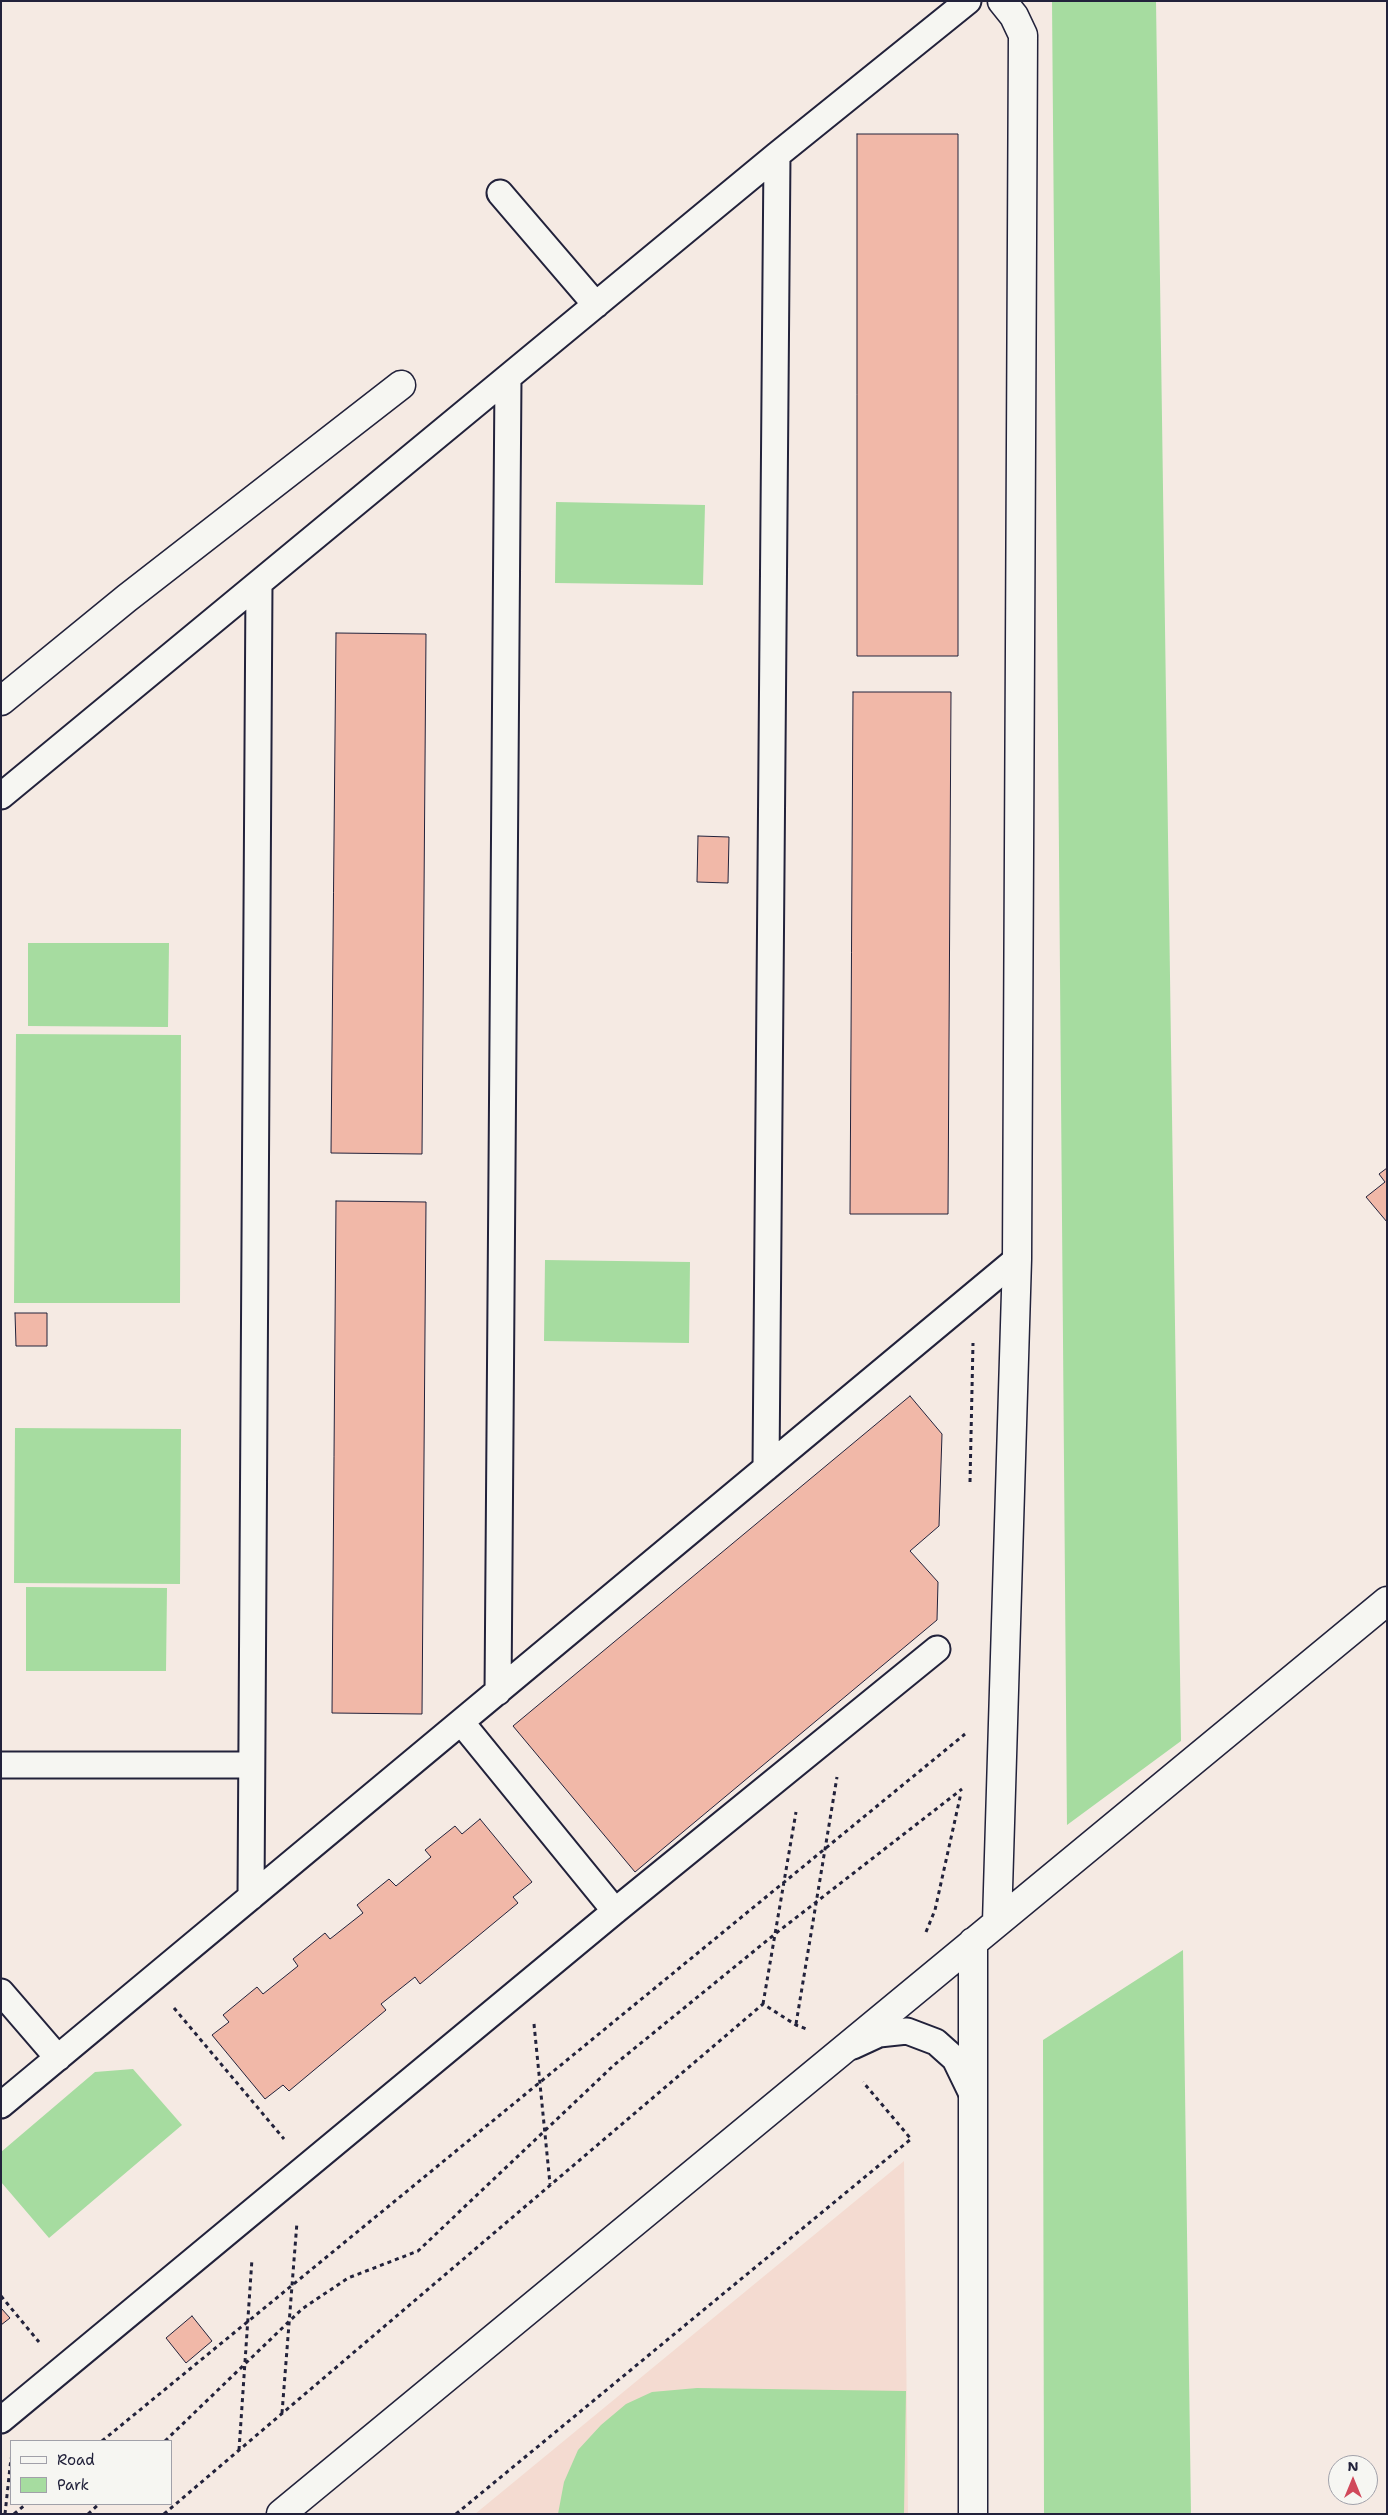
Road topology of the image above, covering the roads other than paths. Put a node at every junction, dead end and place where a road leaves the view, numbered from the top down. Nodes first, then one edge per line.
1 (968, 1) edge
2 (1002, 1) edge
3 (777, 156) junction
4 (500, 193) dead end
5 (596, 305) junction
6 (508, 378) junction
7 (401, 385) dead end
8 (259, 583) junction
9 (1, 701) edge
10 (1, 796) edge
11 (1017, 1259) junction
12 (766, 1468) junction
13 (1387, 1601) edge
14 (937, 1649) dead end
15 (498, 1692) junction
16 (461, 1722) junction
17 (1, 1765) edge
18 (251, 1765) junction
19 (251, 1897) junction
20 (615, 1911) junction
21 (997, 1922) junction
22 (973, 1942) junction
23 (1, 1992) edge
24 (839, 2052) junction
25 (58, 2058) junction
26 (973, 2096) junction
27 (1, 2105) edge
28 (1, 2420) edge
29 (281, 2514) edge
30 (973, 2514) edge

1 - 3 lane
2 - 11 street
3 - 5 lane
3 - 12 lane
4 - 5 lane
5 - 6 lane
6 - 8 lane
6 - 15 lane
7 - 9 street
8 - 10 lane
8 - 18 lane
11 - 12 lane
11 - 21 street
12 - 15 lane
13 - 21 street
14 - 20 lane
15 - 16 lane
16 - 19 lane
16 - 20 lane
17 - 18 lane
18 - 19 lane
19 - 25 lane
20 - 28 lane
21 - 22 street
22 - 24 street
22 - 26 street
23 - 25 lane
24 - 26 lane
24 - 29 street
25 - 27 lane
26 - 30 street

